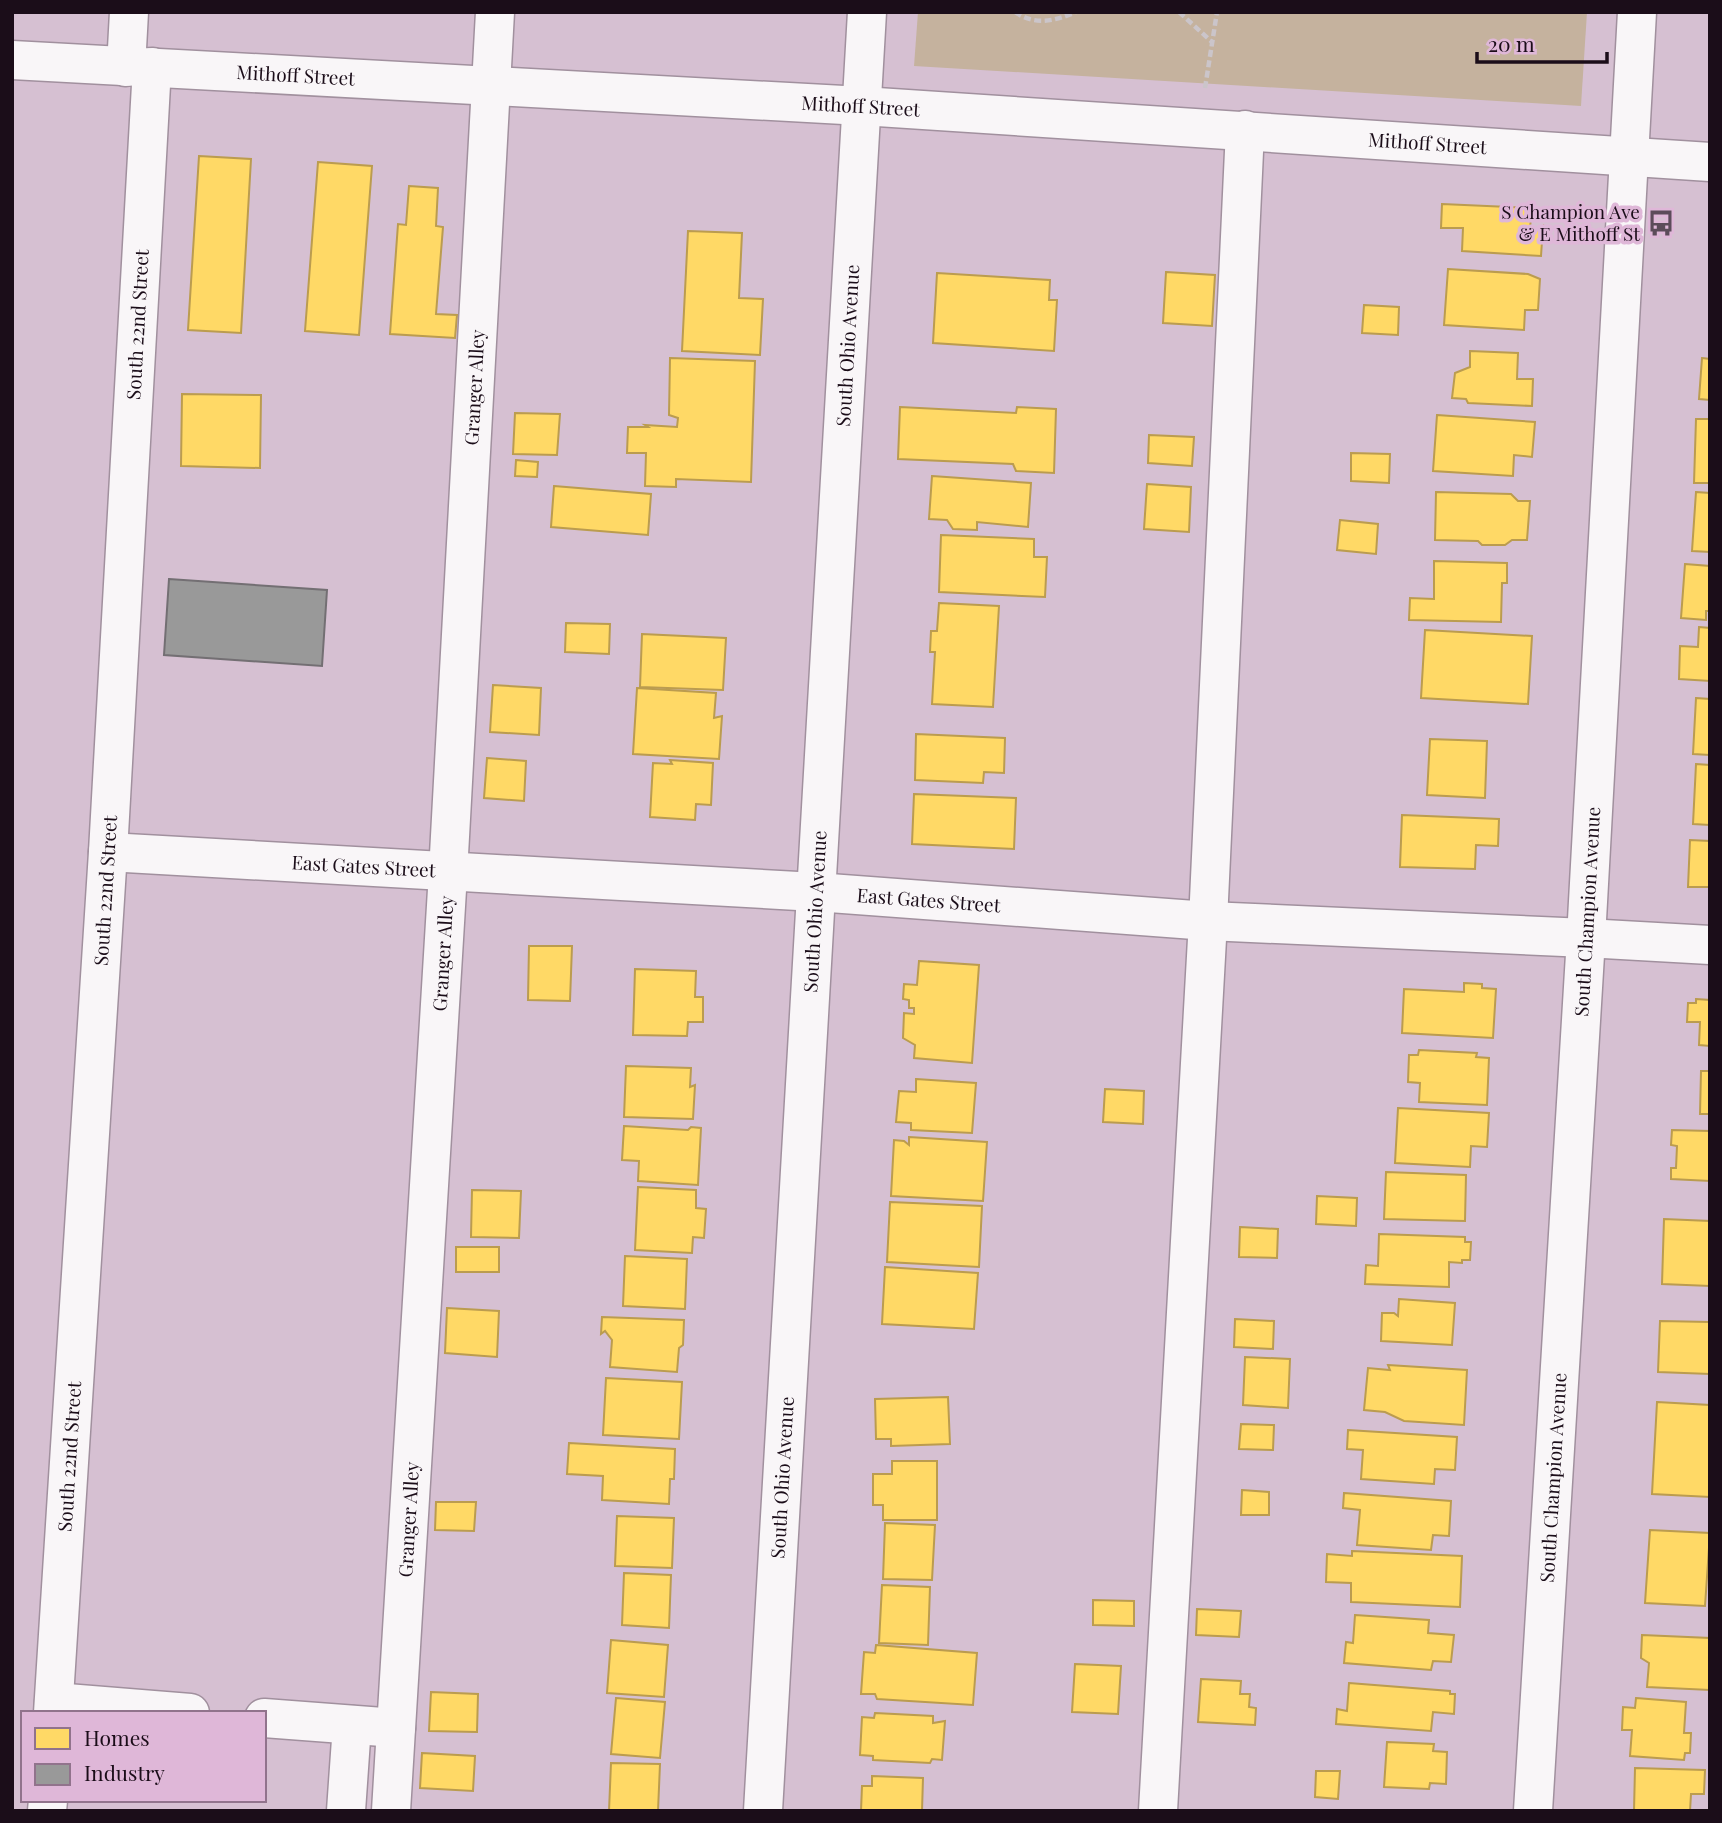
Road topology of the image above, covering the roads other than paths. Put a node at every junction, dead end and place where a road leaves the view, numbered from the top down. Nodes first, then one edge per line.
1 (129, 12) edge
2 (495, 12) edge
3 (867, 12) edge
4 (1637, 12) edge
5 (12, 60) edge
6 (139, 67) junction
7 (490, 86) junction
8 (862, 106) junction
9 (1245, 130) junction
10 (1629, 157) junction
11 (1710, 162) edge
12 (108, 852) junction
13 (448, 873) junction
14 (816, 892) junction
15 (1209, 921) junction
16 (1586, 938) junction
17 (1710, 945) edge
18 (54, 1707) edge
19 (145, 1711) edge
20 (266, 1718) edge
21 (352, 1725) junction
22 (396, 1728) junction
23 (346, 1811) edge
24 (391, 1811) edge
25 (763, 1811) edge
26 (1158, 1811) edge
27 (1534, 1811) edge

1 - 6 street, South 22nd Street
2 - 7 street, Granger Alley
3 - 8 street, South Ohio Avenue
4 - 10 street, South Champion Avenue
5 - 6 street, Mithoff Street
6 - 7 street, Mithoff Street
6 - 12 street, South 22nd Street
7 - 8 street, Mithoff Street
7 - 13 street, Granger Alley
8 - 9 street, Mithoff Street
8 - 14 street, South Ohio Avenue
9 - 10 street, Mithoff Street
9 - 15 street
10 - 11 street, Mithoff Street
10 - 16 street, South Champion Avenue
12 - 13 street, East Gates Street
12 - 18 street, South 22nd Street
13 - 14 street, East Gates Street
13 - 22 street, Granger Alley
14 - 15 street, East Gates Street
14 - 25 street, South Ohio Avenue
15 - 16 street, East Gates Street
15 - 26 street
16 - 17 street, East Gates Street
16 - 27 street, South Champion Avenue
18 - 19 street
20 - 21 street
21 - 22 street
21 - 23 street
22 - 24 street, Granger Alley

